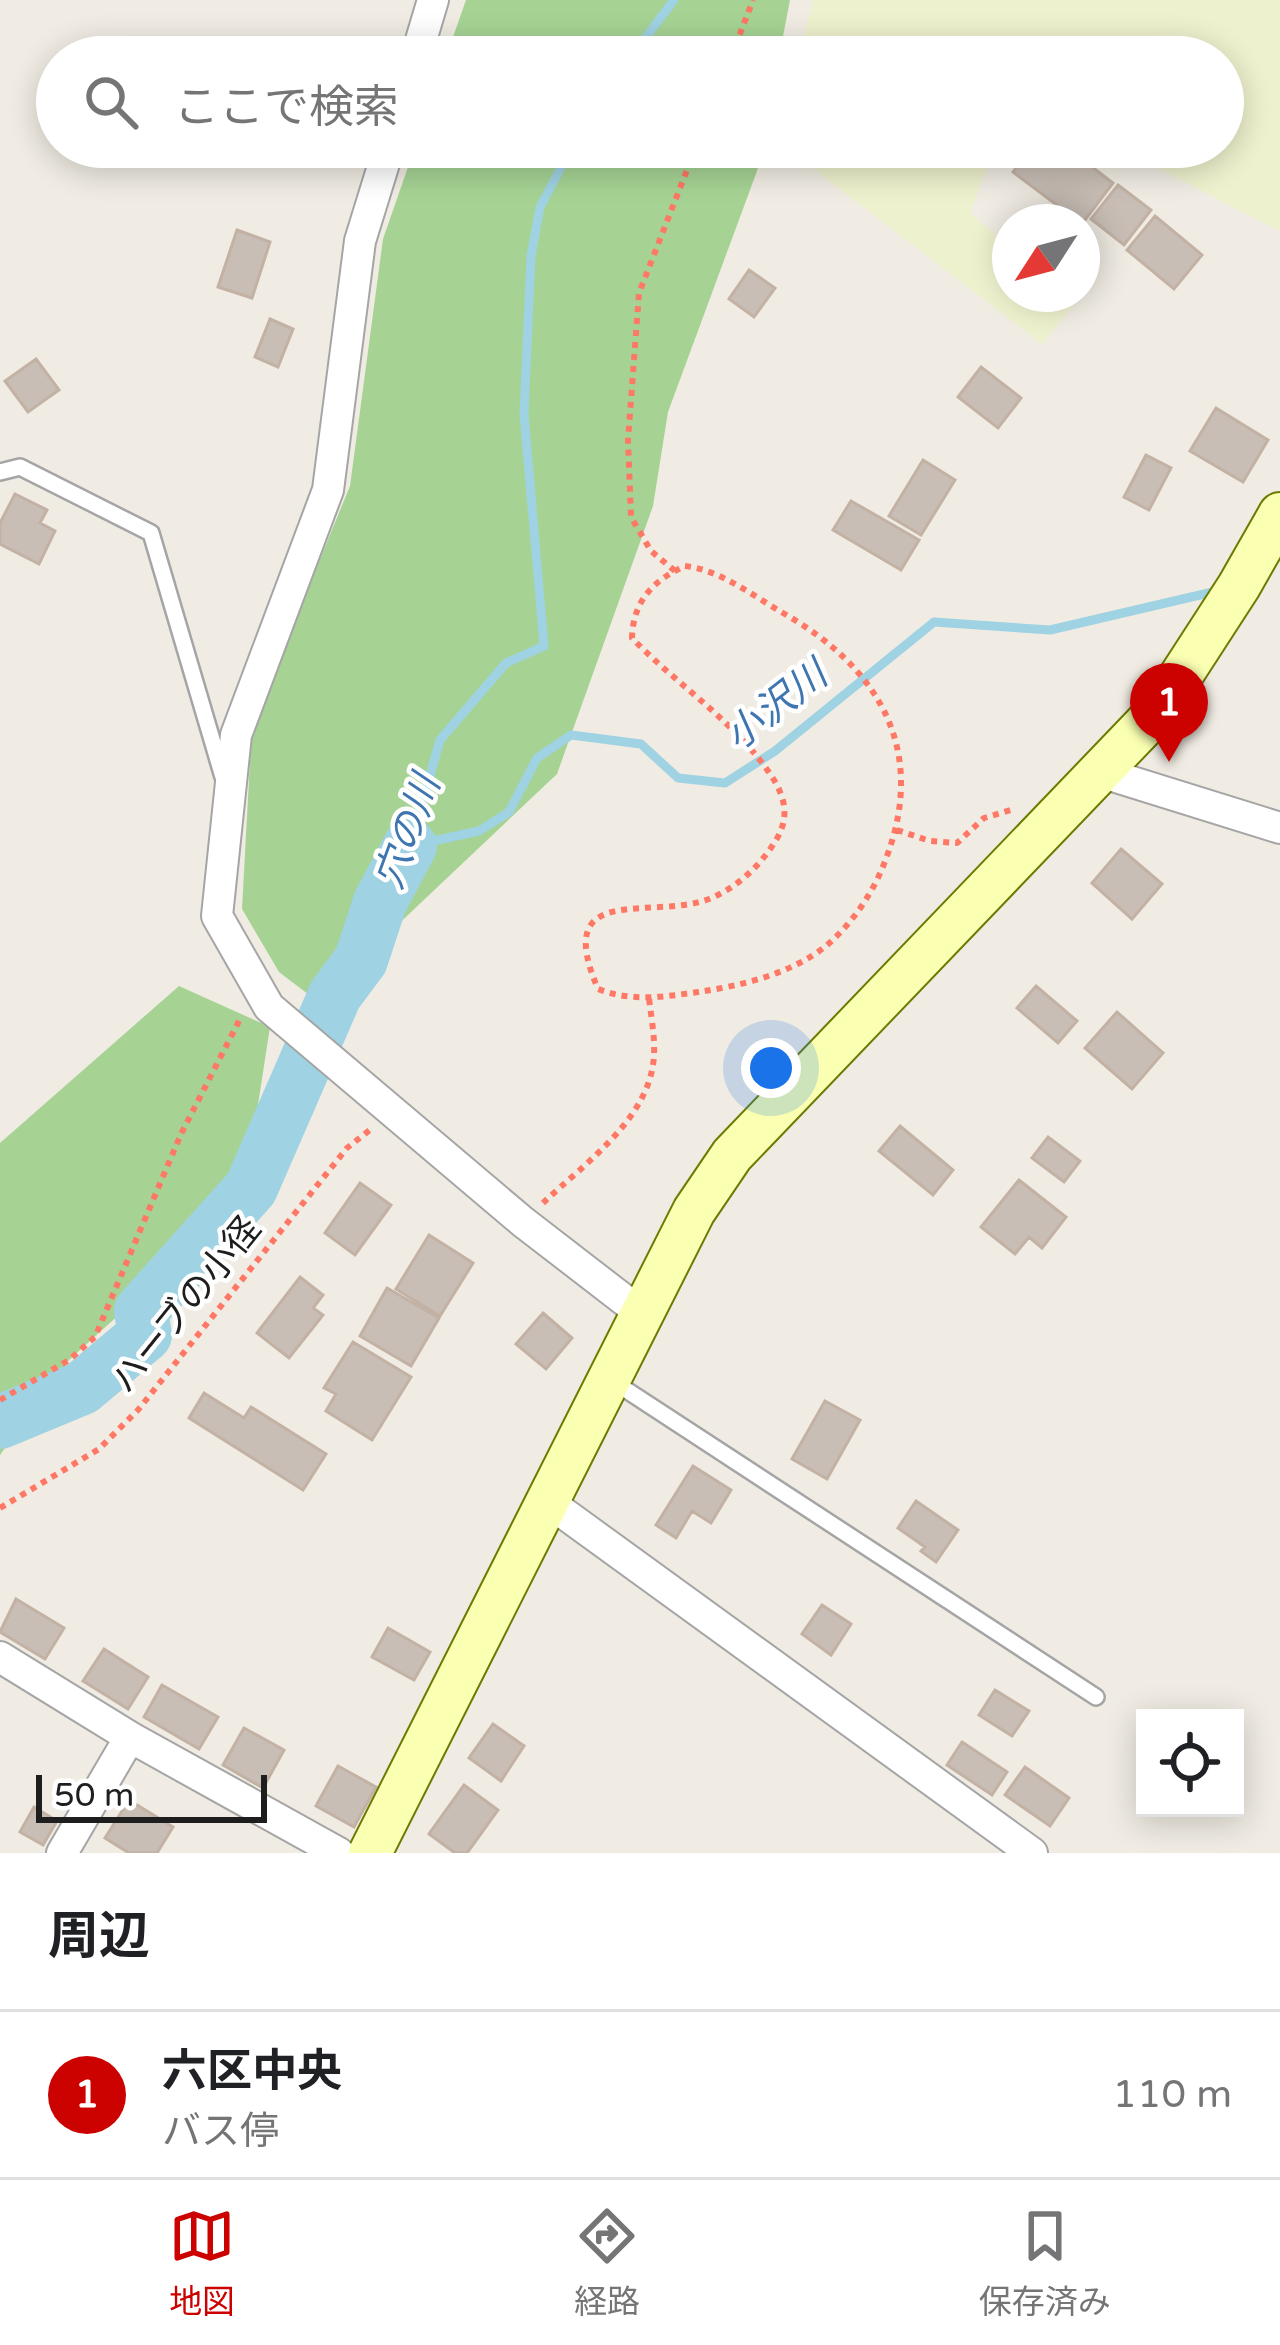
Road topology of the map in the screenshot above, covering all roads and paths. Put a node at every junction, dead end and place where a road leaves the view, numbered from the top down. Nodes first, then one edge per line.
1 (433, 0) edge
2 (753, 0) edge
3 (422, 36) edge
4 (739, 36) edge
5 (382, 168) edge
6 (688, 168) edge
7 (0, 472) edge
8 (1280, 514) edge
9 (675, 571) junction
10 (1100, 772) junction
11 (230, 796) junction
12 (1280, 828) edge
13 (1048, 829) junction
14 (897, 830) junction
15 (263, 996) junction
16 (649, 998) junction
17 (388, 1107) junction
18 (523, 1222) junction
19 (641, 1313) junction
20 (608, 1378) junction
21 (0, 1400) edge
22 (547, 1501) junction
23 (0, 1508) edge
24 (0, 1657) edge
25 (1096, 1697) dead end
26 (130, 1737) junction
27 (384, 1847) edge
28 (62, 1853) edge
29 (339, 1853) edge
30 (1032, 1853) edge

1 - 3 street
2 - 4 path
5 - 11 street
6 - 9 path
7 - 11 lane
8 - 10 street
9 - 14 path
9 - 16 path
10 - 12 street
10 - 13 street
11 - 15 street
13 - 14 path
13 - 19 street
14 - 16 path
15 - 17 street
15 - 21 path, ハーブの小径
16 - 18 path
17 - 18 street
17 - 23 path, ハーブの小径
18 - 19 street
19 - 20 street
20 - 22 street
20 - 25 lane
22 - 27 street
22 - 30 street
24 - 26 street
26 - 28 street
26 - 29 street

